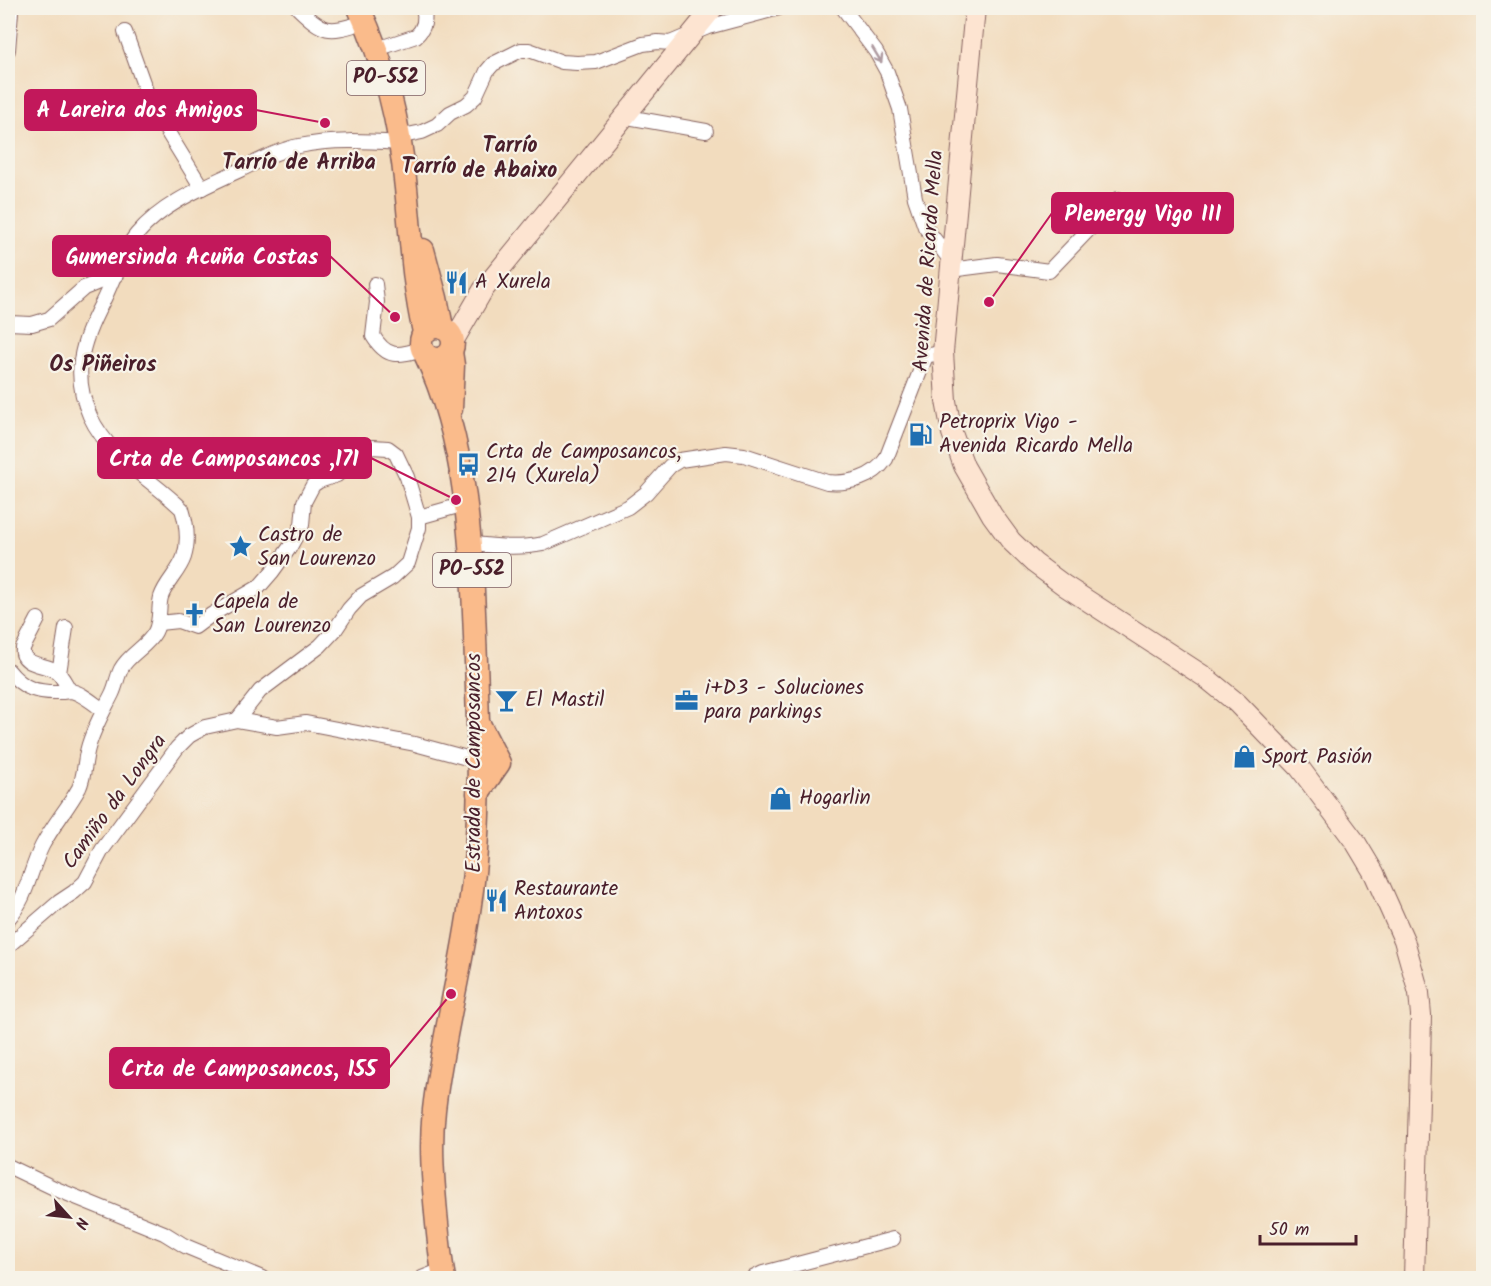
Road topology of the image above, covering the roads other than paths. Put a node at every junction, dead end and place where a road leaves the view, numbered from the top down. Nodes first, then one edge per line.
1 (298, 8) edge
2 (423, 8) edge
3 (713, 8) edge
4 (778, 8) edge
5 (843, 8) edge
6 (975, 8) edge
7 (11, 12) dead end
8 (362, 15) edge
9 (125, 32) dead end
10 (692, 33) junction
11 (377, 49) junction
12 (8, 50) edge
13 (151, 105) junction
14 (627, 112) junction
15 (74, 118) dead end
16 (706, 131) dead end
17 (398, 140) junction
18 (406, 186) junction
19 (202, 188) junction
20 (1118, 199) dead end
21 (951, 265) junction
22 (116, 275) junction
23 (375, 284) dead end
24 (483, 290) junction
25 (8, 323) edge
26 (440, 337) junction
27 (943, 352) junction
28 (465, 504) junction
29 (419, 517) junction
30 (470, 543) junction
31 (38, 619) dead end
32 (159, 623) junction
33 (66, 628) dead end
34 (8, 670) edge
35 (59, 673) junction
36 (70, 691) junction
37 (1230, 705) junction
38 (103, 710) junction
39 (237, 720) junction
40 (1293, 759) junction
41 (489, 762) junction
42 (1326, 824) junction
43 (1384, 898) junction
44 (8, 919) edge
45 (8, 946) edge
46 (8, 1166) edge
47 (893, 1239) dead end
48 (440, 1276) edge
49 (262, 1278) edge
50 (753, 1278) edge
51 (1414, 1278) edge

1 - 8 street
2 - 11 street
3 - 10 main road
4 - 10 street
5 -> 21 street
6 - 21 main road, Avenida de Ricardo Mella
7 - 12 street
8 - 11 main road, Estrada de Camposancos / PO-552
9 - 13 street
10 - 14 main road
10 - 17 street
11 - 17 main road, Estrada de Camposancos / PO-552
13 - 15 street
13 - 19 street
14 - 16 street
14 - 24 main road
17 - 18 main road, Estrada de Camposancos / PO-552
17 - 19 street
18 - 26 main road, Estrada de Camposancos / PO-552
18 - 26 main road, Estrada de Camposancos / PO-552
19 - 22 street
20 - 21 street
21 - 27 main road, Avenida de Ricardo Mella
22 - 25 street
22 - 32 street
23 - 26 street
24 - 26 main road
24 - 26 main road
26 - 28 main road, Estrada de Camposancos / PO-552
27 - 30 street
27 - 37 main road, Avenida de Ricardo Mella
28 - 29 street
28 - 30 main road, Estrada de Camposancos / PO-552
29 - 32 street
29 - 39 street
30 - 41 main road, Estrada de Camposancos / PO-552
31 - 35 street
32 - 38 street
33 - 35 street
34 - 36 street
35 - 36 street
36 - 38 street
37 - 40 main road, Avenida de Ricardo Mella
37 - 42 main road, Avenida de Ricardo Mella
38 - 44 street
39 - 41 street, Camiño da Longra
39 - 45 street, Camiño da Longra
40 - 42 main road
40 - 43 main road, Avenida de Ricardo Mella
41 - 48 main road, Estrada de Camposancos
42 - 43 main road, Avenida de Ricardo Mella
43 - 51 main road, Avenida de Ricardo Mella
46 - 49 street
47 - 50 street

